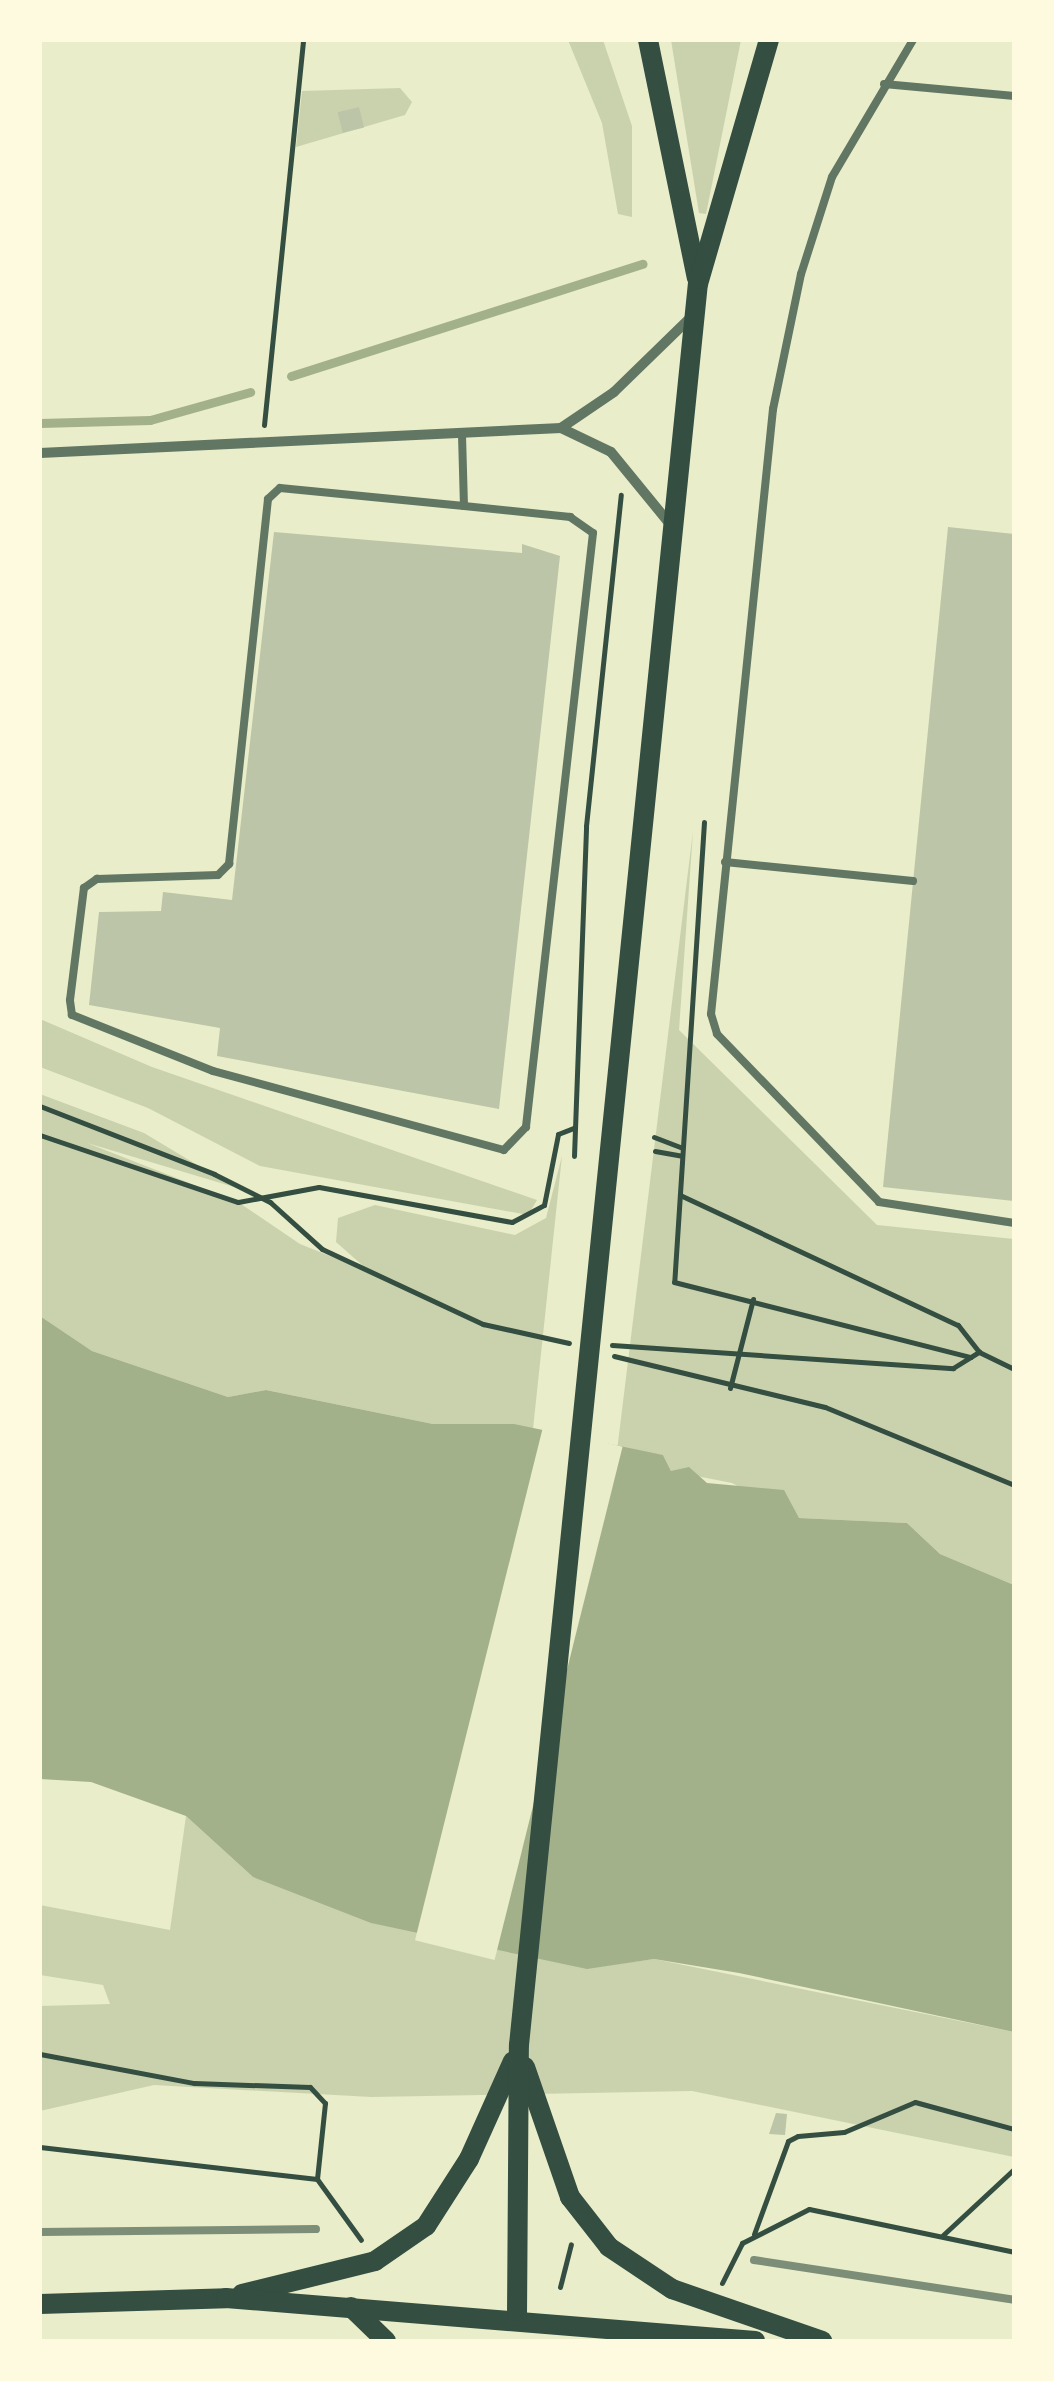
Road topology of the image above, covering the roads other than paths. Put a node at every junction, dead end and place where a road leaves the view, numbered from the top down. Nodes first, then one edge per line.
1 (648, 40) edge
2 (769, 40) edge
3 (912, 40) edge
4 (884, 84) junction
5 (1014, 96) edge
6 (698, 284) junction
7 (695, 312) junction
8 (561, 428) junction
9 (462, 435) junction
10 (40, 453) edge
11 (464, 506) junction
12 (673, 529) junction
13 (725, 862) junction
14 (913, 881) dead end
15 (1014, 1222) edge
16 (519, 2045) junction
17 (226, 2298) junction
18 (40, 2304) edge
19 (351, 2307) junction
20 (517, 2316) junction
21 (386, 2341) edge
22 (755, 2341) edge
23 (822, 2341) edge

1 - 6 main road
2 - 6 main road
3 - 4 lane
4 - 5 lane
4 - 13 lane
6 - 7 main road
7 - 8 street
7 - 12 main road
8 - 9 street
8 - 12 street
9 - 10 street
9 - 11 lane
11 - 11 lane
12 - 16 main road
13 - 14 lane
13 - 15 lane
16 - 17 main road
16 - 20 main road
16 - 23 main road
17 - 18 main road
17 - 19 main road
19 - 20 main road
19 - 21 main road
20 - 22 main road

